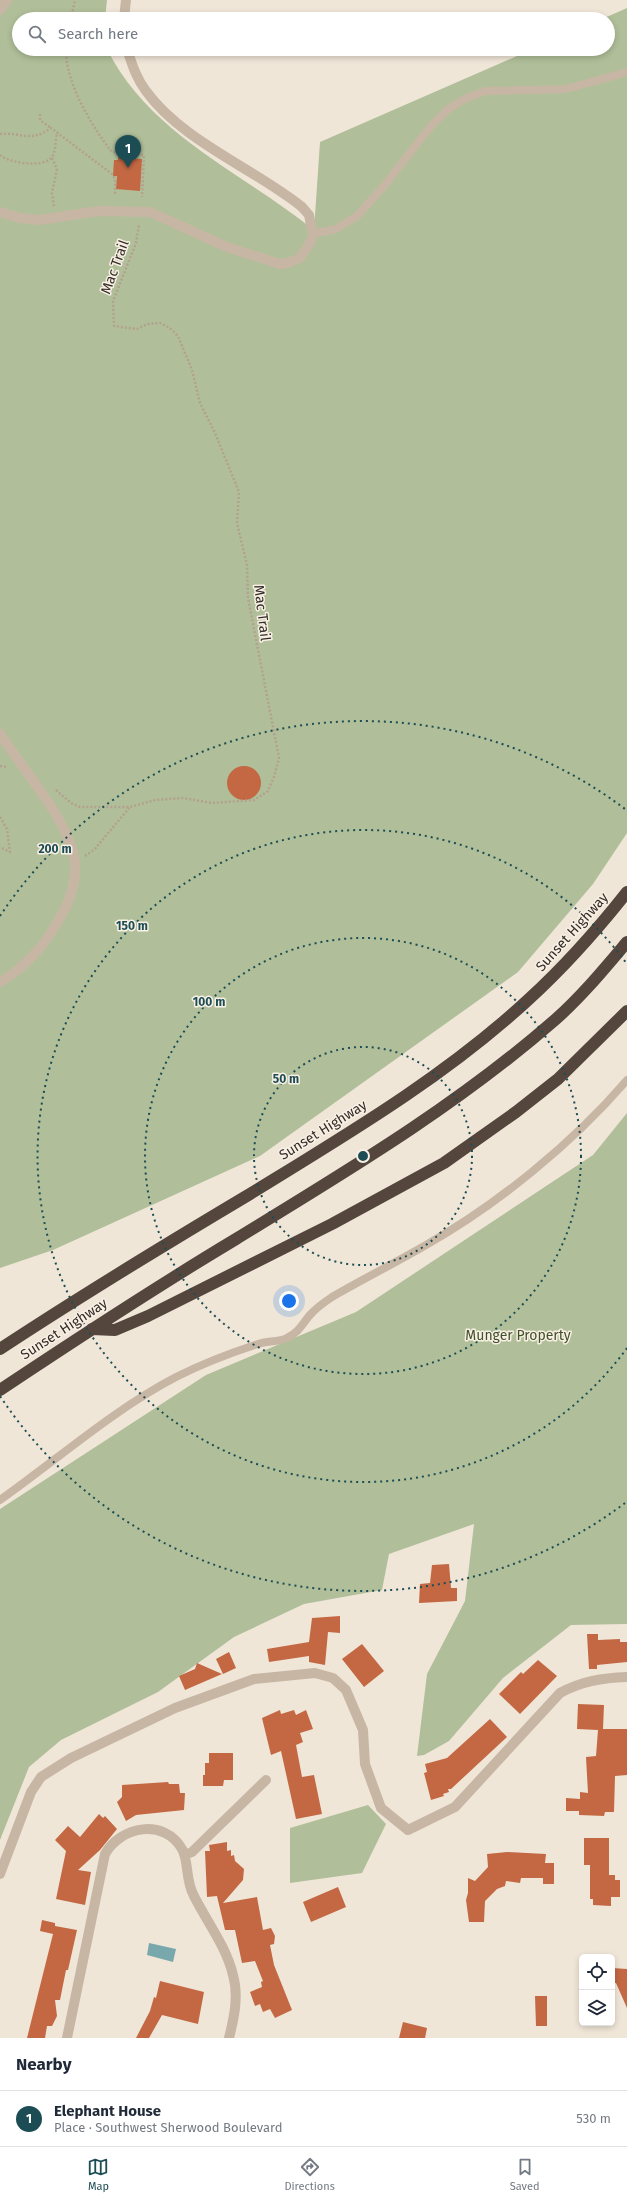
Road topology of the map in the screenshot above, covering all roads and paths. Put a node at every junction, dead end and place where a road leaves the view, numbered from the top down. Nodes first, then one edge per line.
1 (8, 0) edge
2 (76, 0) edge
3 (126, 0) edge
4 (0, 10) edge
5 (73, 12) edge
6 (125, 12) edge
7 (67, 56) edge
8 (130, 56) edge
9 (627, 72) edge
10 (40, 114) dead end
11 (51, 128) junction
12 (58, 132) junction
13 (0, 134) edge
14 (0, 155) edge
15 (52, 158) junction
16 (115, 195) dead end
17 (142, 197) dead end
18 (0, 212) edge
19 (55, 217) junction
20 (138, 225) dead end
21 (313, 234) junction
22 (0, 734) edge
23 (0, 766) edge
24 (23, 768) junction
25 (54, 789) dead end
26 (130, 807) junction
27 (0, 817) edge
28 (0, 847) edge
29 (75, 863) junction
30 (627, 892) edge
31 (627, 942) edge
32 (0, 982) edge
33 (627, 1011) edge
34 (627, 1080) edge
35 (92, 1329) junction
36 (0, 1349) edge
37 (0, 1390) edge
38 (0, 1500) edge
39 (627, 1677) edge
40 (266, 1780) dead end
41 (185, 1855) junction
42 (0, 1874) edge
43 (67, 2038) edge
44 (229, 2038) edge

1 - 4 street
2 - 5 path
3 - 6 street
7 - 17 path
8 - 21 street
9 - 21 lane
10 - 11 path
11 - 12 path
11 - 13 path
12 - 15 path
12 - 16 path
14 - 15 path
15 - 19 path
18 - 19 street
19 - 21 street
20 - 26 path, Mac Trail
22 - 24 street
23 - 24 path
24 - 29 street
25 - 26 path, Mac Trail
26 - 29 path
27 - 28 path
29 - 32 street
30 - 36 highway, Sunset Highway
31 - 35 highway, Sunset Highway
33 - 35 highway
34 - 38 lane
35 - 37 highway, Sunset Highway
39 - 42 street
40 - 41 street
41 - 43 street
41 - 44 street

